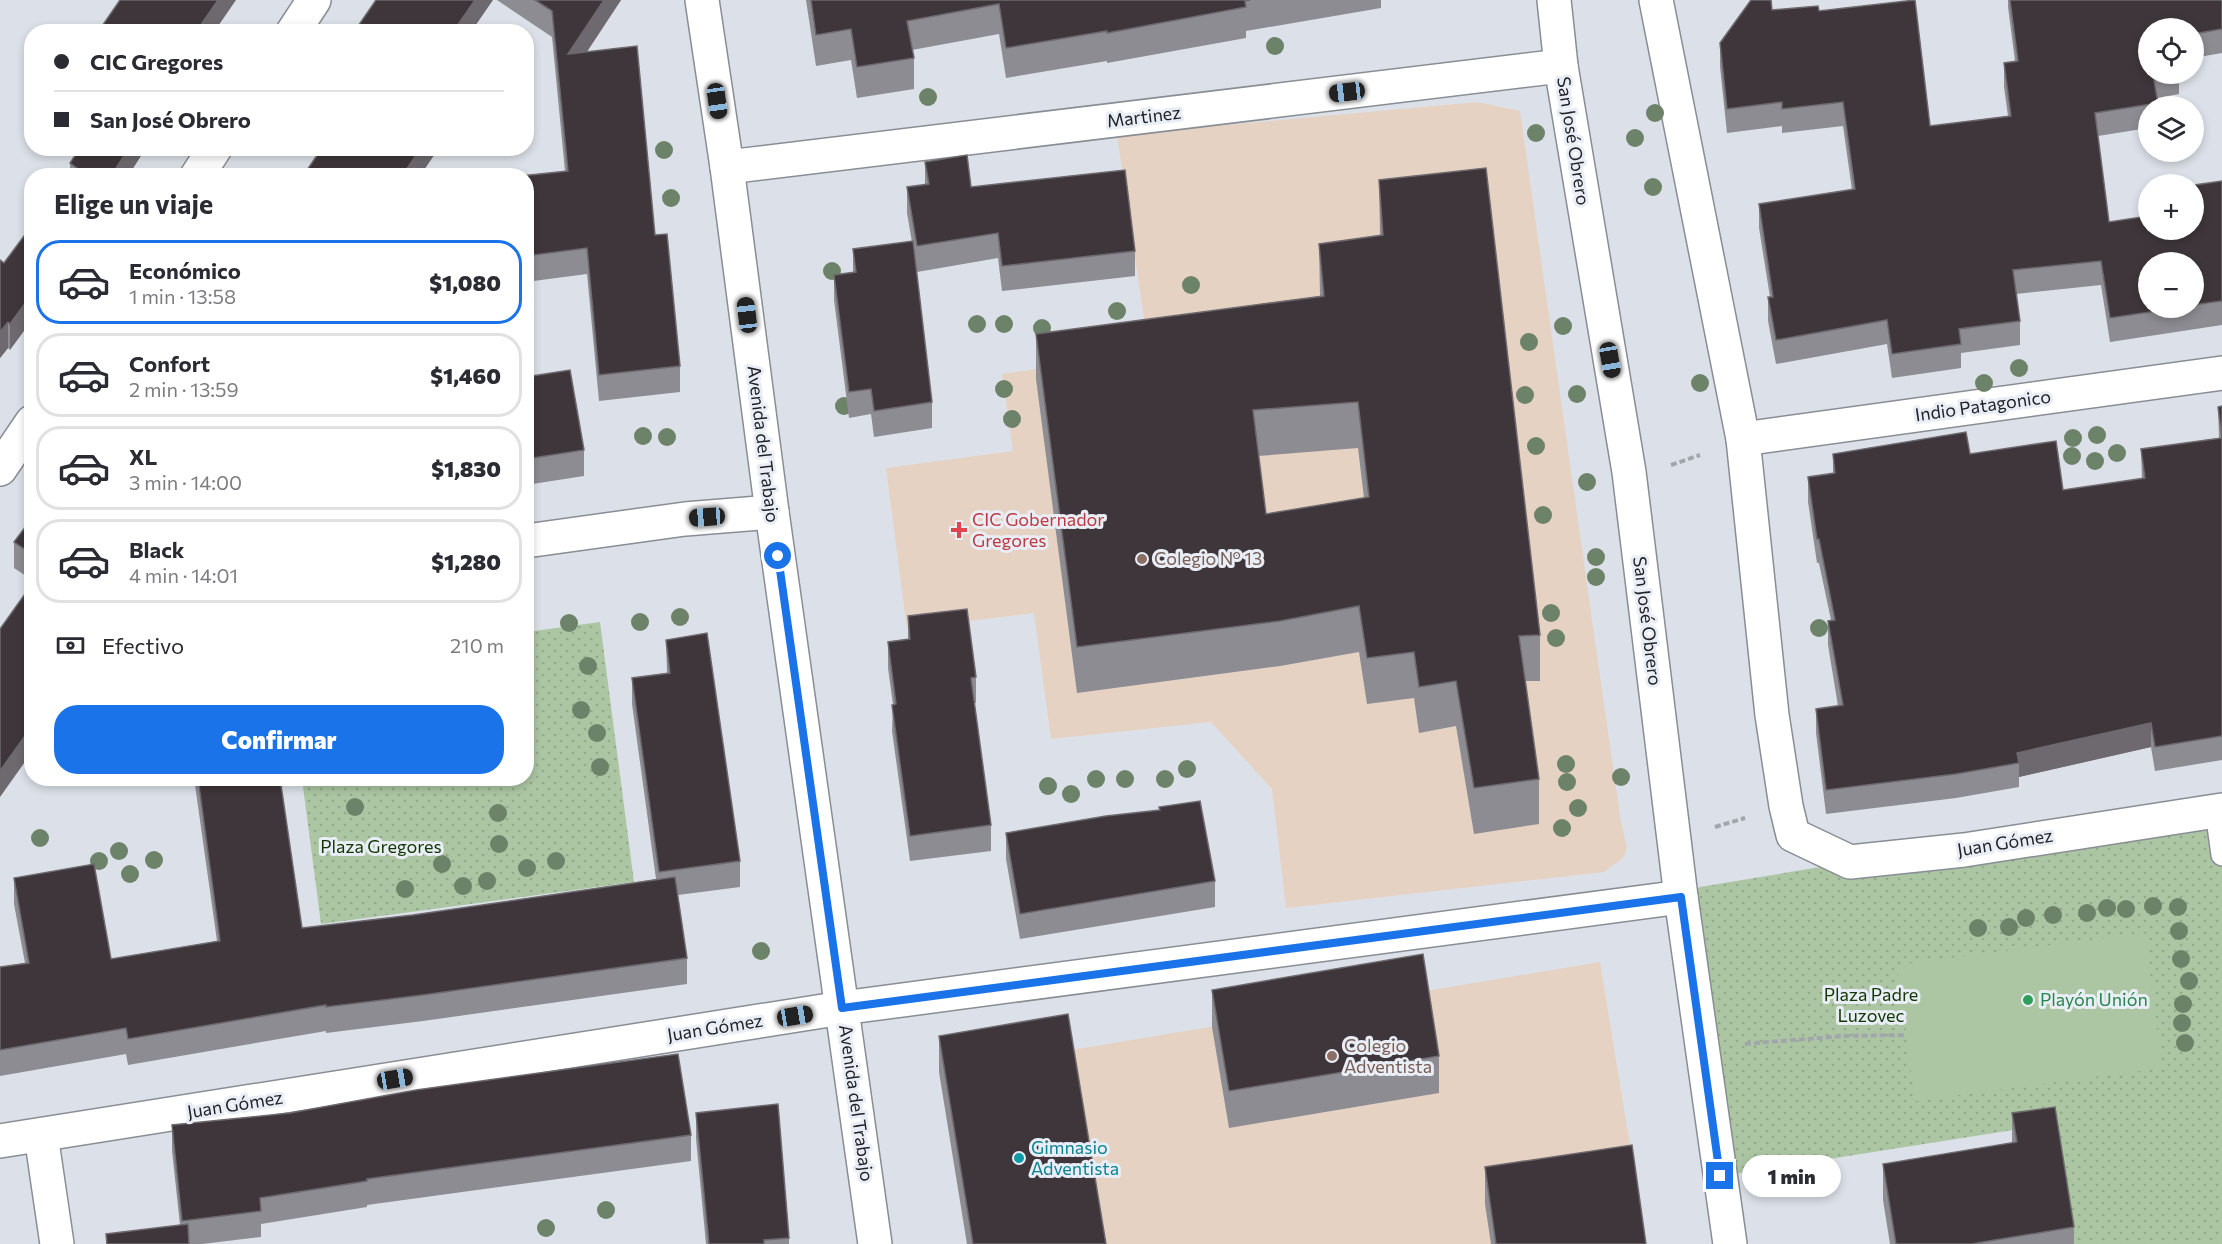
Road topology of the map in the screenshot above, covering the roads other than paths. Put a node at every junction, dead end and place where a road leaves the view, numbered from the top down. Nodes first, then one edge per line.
1 (314, 0) edge
2 (702, 0) edge
3 (1554, 0) edge
4 (1656, 0) edge
5 (298, 24) edge
6 (1561, 66) junction
7 (727, 168) junction
8 (2222, 373) edge
9 (24, 434) edge
10 (1743, 439) junction
11 (0, 470) edge
12 (772, 512) junction
13 (534, 540) edge
14 (2219, 810) edge
15 (2222, 855) edge
16 (1681, 897) junction
17 (842, 1008) junction
18 (41, 1135) junction
19 (0, 1141) edge
20 (57, 1244) edge
21 (875, 1244) edge
22 (1730, 1244) edge

1 - 5 street
2 - 7 street, Avenida del Trabajo
3 - 6 street, San José Obrero
4 - 10 street
6 - 7 street, Martinez
6 - 16 street, San José Obrero
7 - 12 street, Avenida del Trabajo
8 - 10 street, Indio Patagonico
9 - 11 street
10 - 14 street, Juan Gómez
12 - 13 street
12 - 17 street, Avenida del Trabajo
14 - 15 lane
16 - 17 street, Juan Gómez
16 - 22 street, San José Obrero
17 - 18 street, Juan Gómez
17 - 21 street, Avenida del Trabajo
18 - 19 street, Juan Gómez
18 - 20 street

